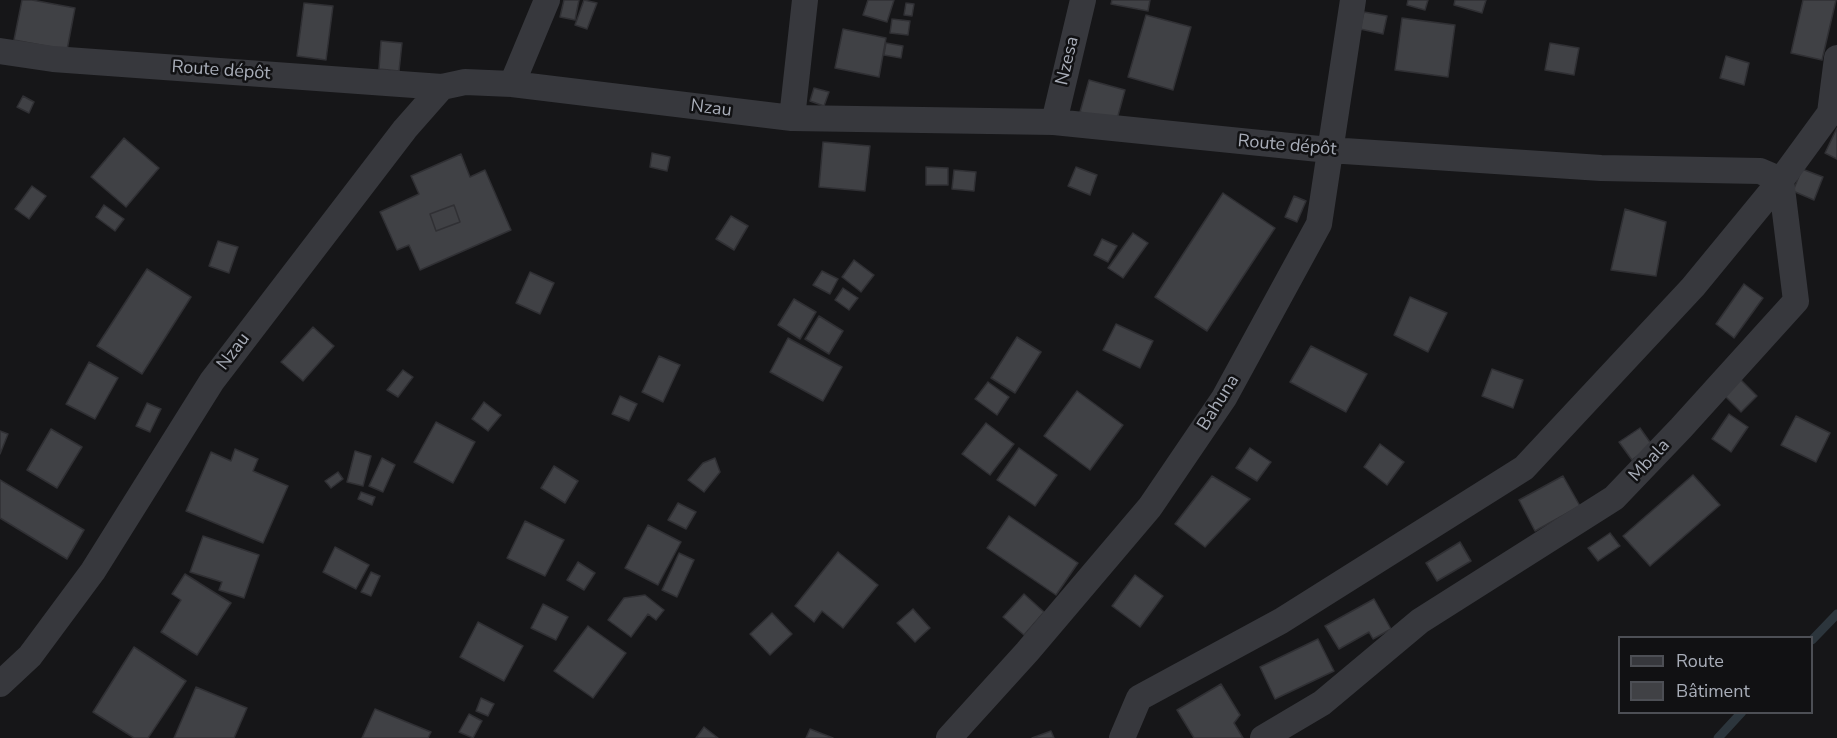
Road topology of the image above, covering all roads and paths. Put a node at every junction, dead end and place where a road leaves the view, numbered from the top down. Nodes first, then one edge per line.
1 (547, 0) edge
2 (805, 0) edge
3 (1083, 0) edge
4 (1353, 0) edge
5 (0, 51) edge
6 (1837, 58) edge
7 (512, 84) junction
8 (442, 87) junction
9 (792, 118) junction
10 (1054, 122) junction
11 (1329, 150) junction
12 (1781, 180) junction
13 (0, 684) edge
14 (949, 738) edge
15 (1122, 738) edge
16 (1263, 738) edge

1 - 7 street
2 - 9 street
3 - 10 street, Nzesa
4 - 11 street, Bahuna
5 - 8 street, Route dépôt
6 - 12 street
7 - 8 street, Nzau
7 - 9 street, Nzau
8 - 13 street, Nzau
9 - 10 street, Route dépôt
10 - 11 street, Route dépôt
11 - 12 street, Route dépôt
11 - 14 street, Bahuna
12 - 15 street
12 - 16 street, Mbala

